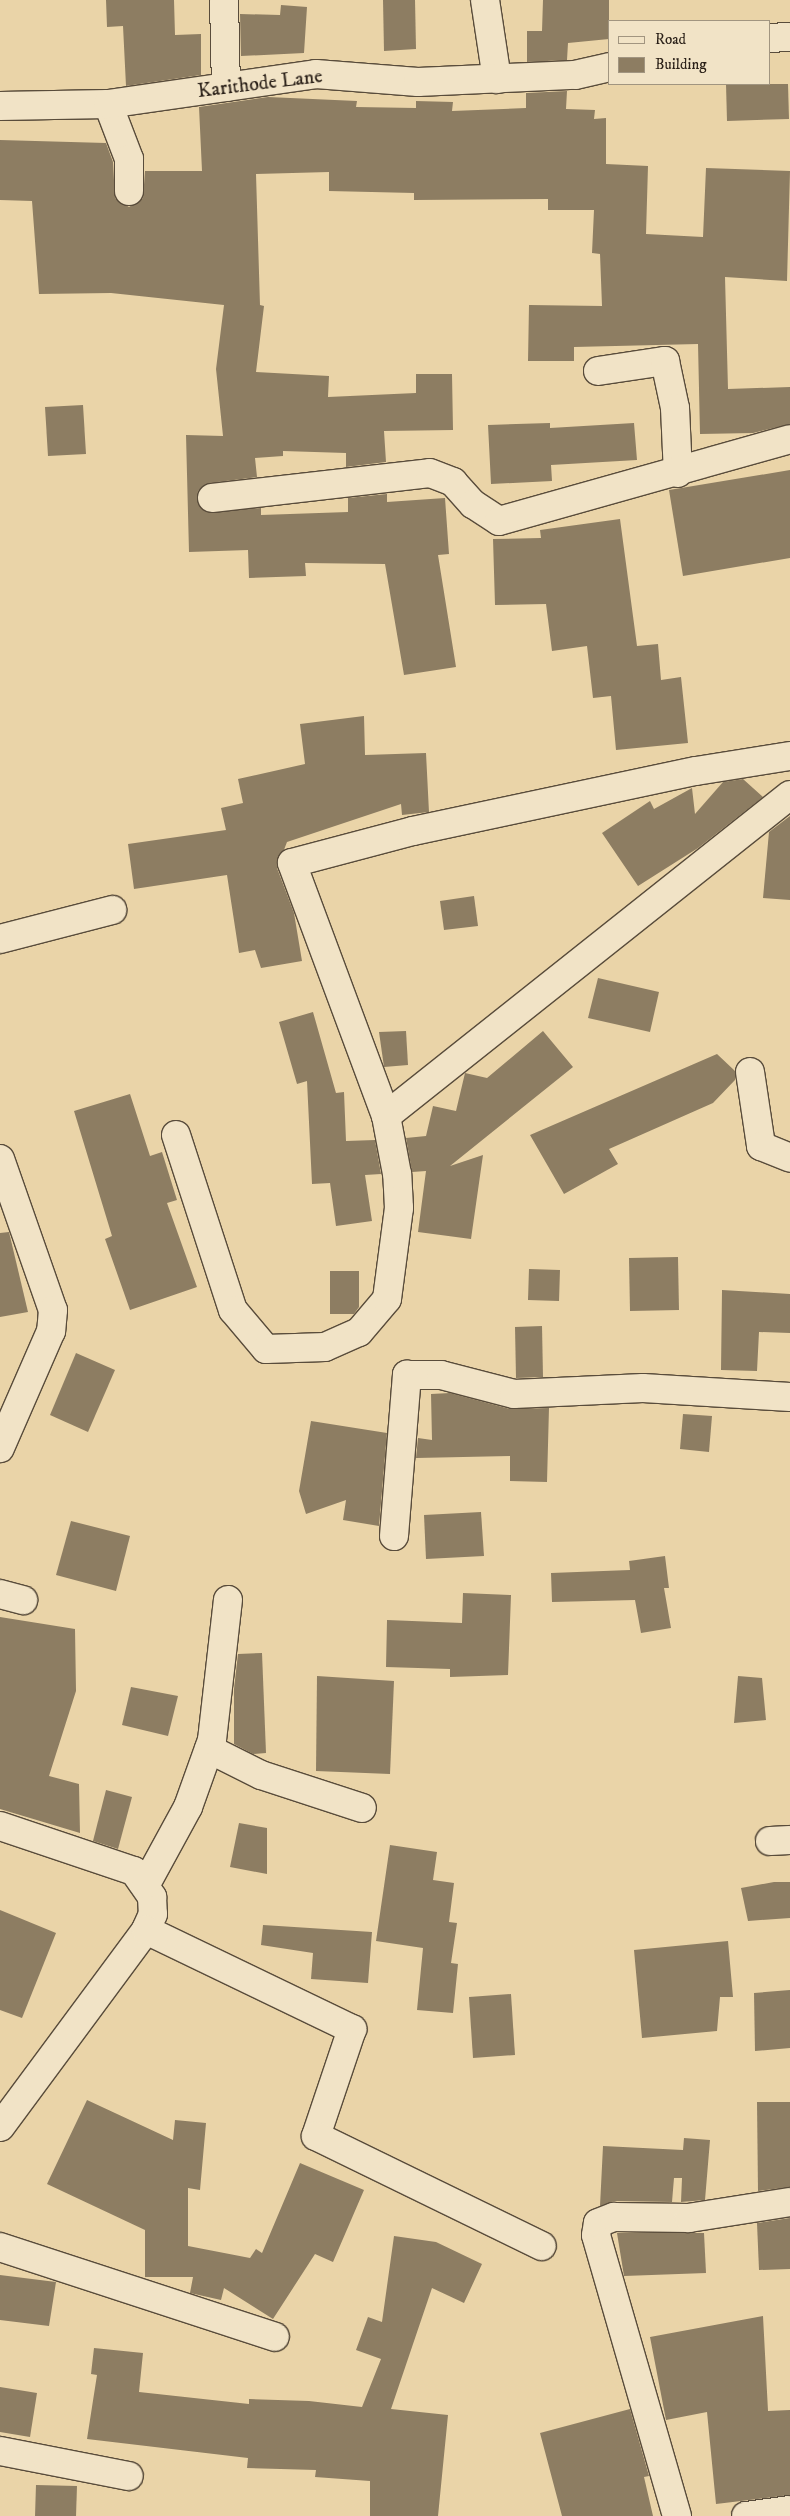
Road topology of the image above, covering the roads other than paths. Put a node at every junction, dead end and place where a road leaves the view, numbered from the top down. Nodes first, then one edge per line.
1 (224, 0) edge
2 (485, 0) edge
3 (790, 37) edge
4 (770, 38) edge
5 (608, 67) edge
6 (497, 79) junction
7 (226, 87) junction
8 (108, 104) junction
9 (0, 106) edge
10 (129, 191) dead end
11 (598, 371) dead end
12 (790, 438) edge
13 (678, 473) junction
14 (212, 498) dead end
15 (790, 756) edge
16 (790, 795) edge
17 (112, 910) dead end
18 (0, 939) edge
19 (750, 1072) dead end
20 (386, 1116) junction
21 (176, 1134) dead end
22 (790, 1158) edge
23 (0, 1159) edge
24 (6, 1196) edge
25 (790, 1396) edge
26 (0, 1448) edge
27 (394, 1536) dead end
28 (228, 1600) dead end
29 (209, 1750) junction
30 (362, 1808) dead end
31 (0, 1826) edge
32 (149, 1890) junction
33 (146, 1930) junction
34 (0, 2127) edge
35 (790, 2202) edge
36 (542, 2246) dead end
37 (0, 2247) edge
38 (275, 2337) dead end
39 (0, 2451) edge
40 (129, 2476) dead end
41 (790, 2510) edge
42 (677, 2516) edge
43 (746, 2516) edge

1 - 7 street
2 - 6 street
3 - 4 street
5 - 6 street, Karithode Lane
6 - 7 street, Karithode Lane
7 - 8 street, Karithode Lane
8 - 9 street, Karithode Lane
8 - 10 street
11 - 13 street
12 - 13 street
13 - 14 street
15 - 20 street
16 - 20 street
17 - 18 street
19 - 22 street
20 - 21 street
23 - 24 street
24 - 26 street
25 - 27 street
28 - 29 street
29 - 30 street
29 - 32 street
31 - 32 street
32 - 33 street
33 - 34 street
33 - 36 street
35 - 42 street
37 - 38 street
39 - 40 street
41 - 43 street

